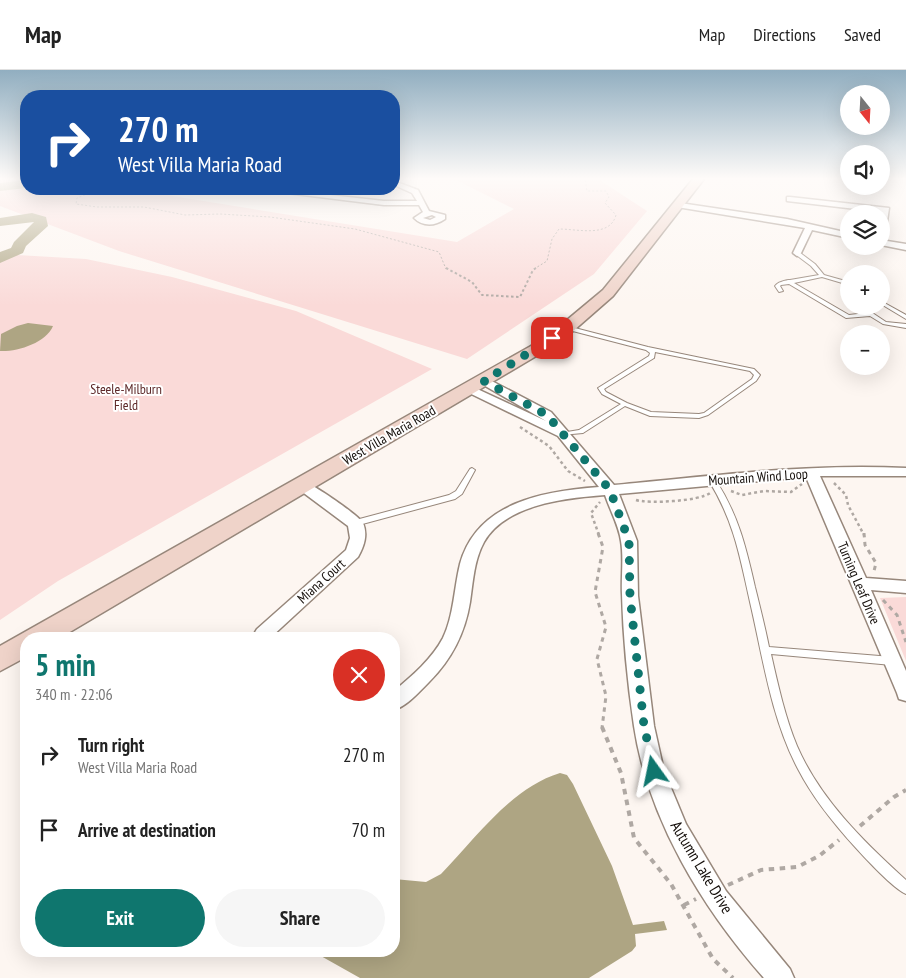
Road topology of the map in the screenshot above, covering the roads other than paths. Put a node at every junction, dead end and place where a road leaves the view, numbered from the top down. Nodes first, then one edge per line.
1 (666, 221) edge
2 (765, 221) edge
3 (809, 228) junction
4 (840, 234) edge
5 (890, 244) edge
6 (906, 247) edge
7 (797, 253) joint
8 (822, 276) junction
9 (788, 281) junction
10 (840, 281) edge
11 (781, 291) dead end
12 (890, 307) edge
13 (840, 312) edge
14 (845, 315) edge
15 (863, 315) edge
16 (872, 315) edge
17 (906, 316) edge
18 (906, 326) edge
19 (568, 328) junction
20 (648, 349) junction
21 (476, 385) junction
22 (625, 404) junction
23 (563, 434) junction
24 (472, 470) dead end
25 (906, 472) edge
26 (813, 477) junction
27 (302, 485) junction
28 (716, 486) junction
29 (605, 496) junction
30 (355, 523) junction
31 (866, 583) junction
32 (906, 587) edge
33 (48, 632) edge
34 (266, 632) edge
35 (20, 648) edge
36 (766, 650) junction
37 (0, 660) edge
38 (892, 661) junction
39 (906, 693) edge
40 (400, 696) edge
41 (906, 888) edge
42 (781, 978) edge

1 - 19 main road, West Villa Maria Road
2 - 3 street
3 - 4 street
3 - 7 street
5 - 6 street
7 - 8 lane
8 - 9 lane
8 - 10 lane
9 - 11 lane
9 - 13 lane
12 - 17 lane
14 - 15 lane
16 - 18 lane
19 - 20 lane
19 - 21 main road, West Villa Maria Road
20 - 22 lane
20 - 22 lane
21 - 23 street, Autumn Lake Drive
21 - 23 street, Autumn Lake Drive
21 - 27 main road, West Villa Maria Road
22 - 23 lane
23 - 29 street, Autumn Lake Drive
24 - 30 lane
25 - 26 street, Mountain Wind Loop
26 - 28 street, Mountain Wind Loop
26 - 31 street, Turning Leaf Drive
27 - 30 street
27 - 33 main road, West Villa Maria Road
28 - 29 street, Mountain Wind Loop
28 - 36 lane
29 - 40 street, Mountain Wind Loop
29 - 42 street, Autumn Lake Drive
30 - 34 street, Miana Court
31 - 32 street
31 - 38 street, Turning Leaf Drive
35 - 37 main road
36 - 38 lane
36 - 41 lane
38 - 39 street, Turning Leaf Drive

